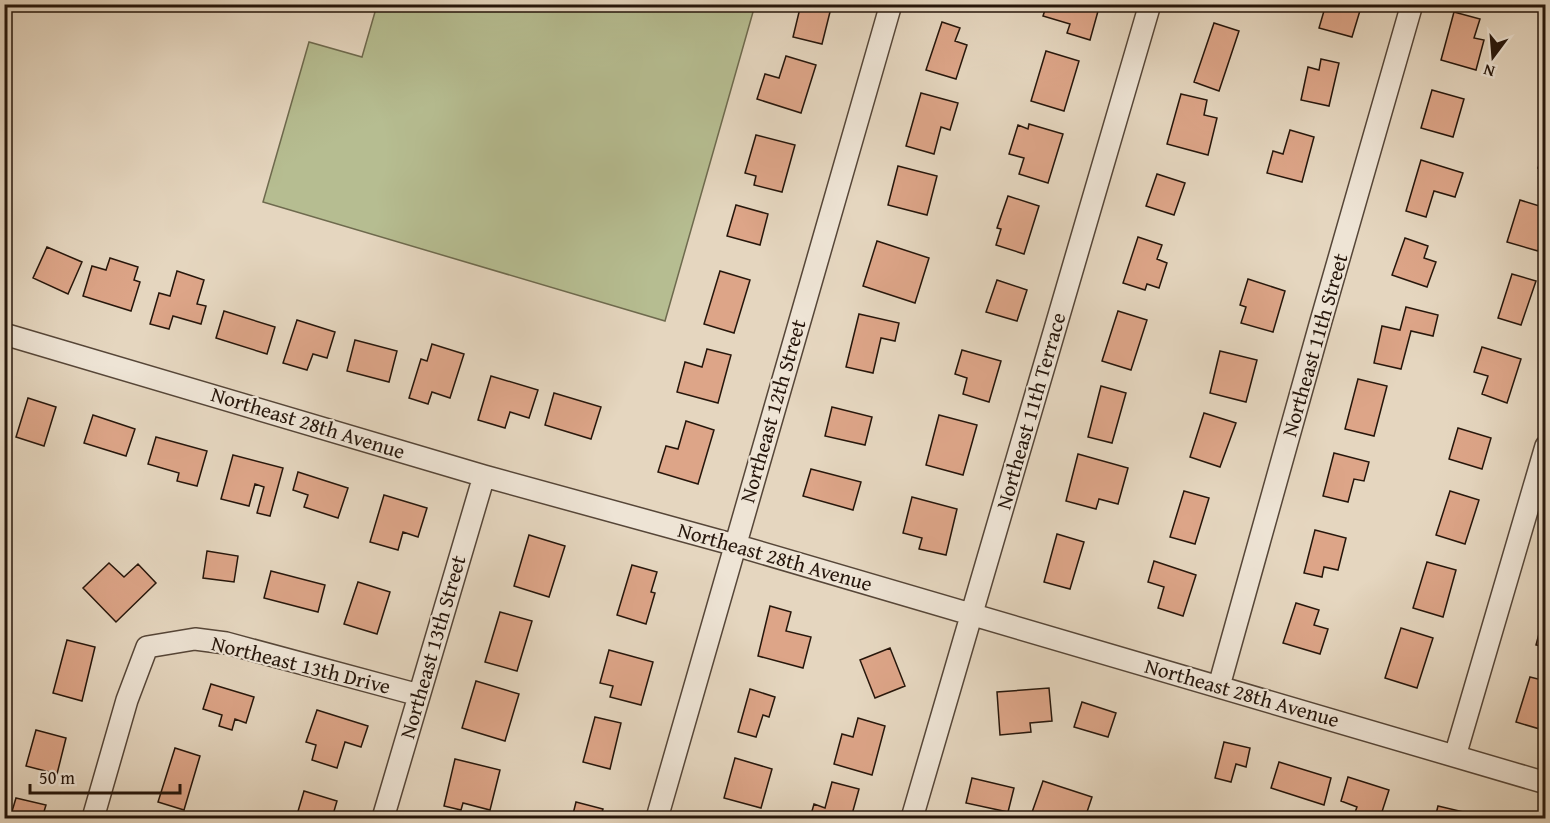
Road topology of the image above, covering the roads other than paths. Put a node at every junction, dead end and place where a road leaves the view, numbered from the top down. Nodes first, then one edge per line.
1 (891, 4) edge
2 (1150, 4) edge
3 (1412, 4) edge
4 (4, 334) edge
5 (1545, 446) edge
6 (484, 476) junction
7 (735, 545) junction
8 (972, 615) junction
9 (1219, 686) junction
10 (419, 695) junction
11 (1455, 756) junction
12 (1545, 783) edge
13 (93, 819) edge
14 (383, 819) edge
15 (657, 819) edge
16 (912, 819) edge

1 - 7 street, Northeast 12th Street
2 - 8 street, Northeast 11th Terrace
3 - 9 street, Northeast 11th Street
4 - 6 street, Northeast 28th Avenue
5 - 11 street
6 - 7 street, Northeast 28th Avenue
6 - 10 street, Northeast 13th Street
7 - 8 street, Northeast 28th Avenue
7 - 15 street, Northeast 12th Street
8 - 9 street, Northeast 28th Avenue
8 - 16 street, Northeast 11th Terrace
9 - 11 street, Northeast 28th Avenue
10 - 13 street, Northeast 13th Drive
10 - 14 street, Northeast 13th Street
11 - 12 street, Northeast 28th Avenue

